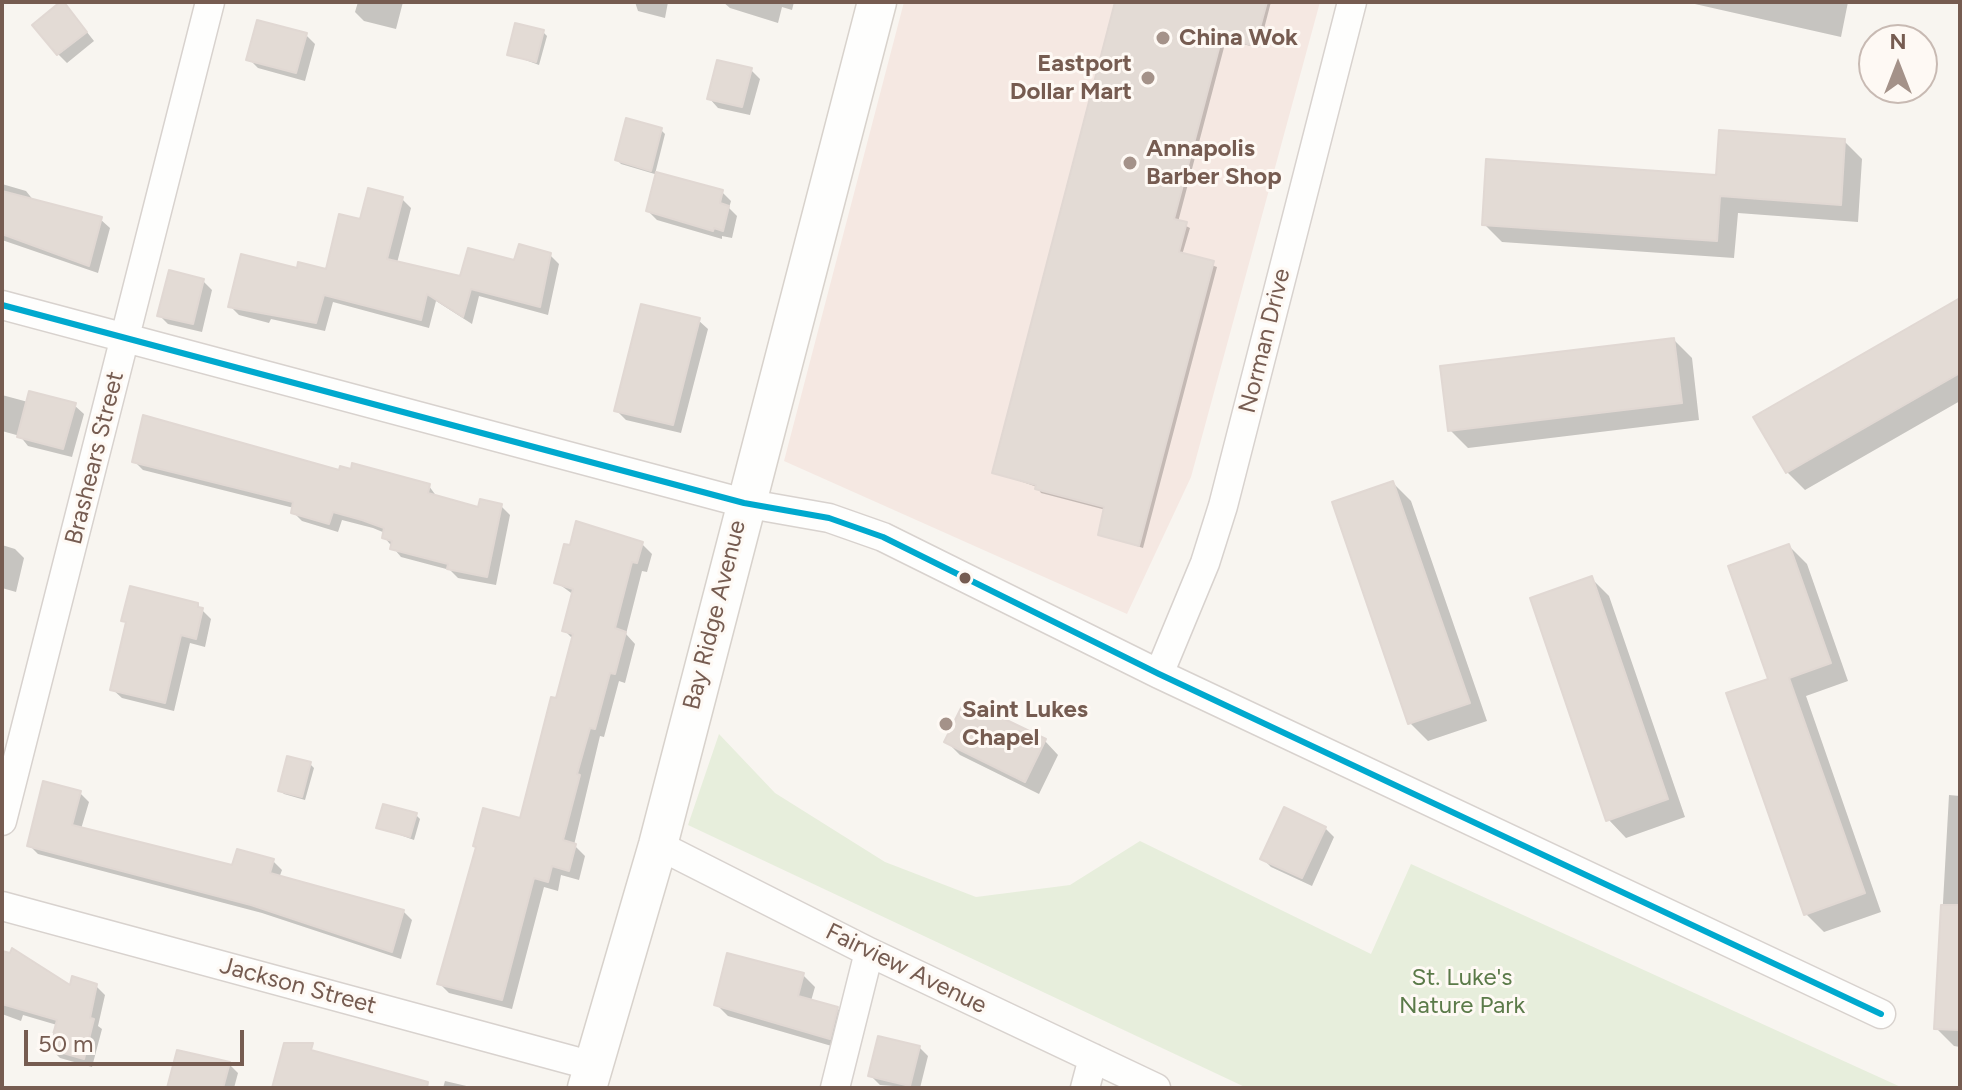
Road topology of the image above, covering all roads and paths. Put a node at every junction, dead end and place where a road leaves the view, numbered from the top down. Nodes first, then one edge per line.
1 (210, 2) edge
2 (877, 2) edge
3 (1352, 2) edge
4 (2, 305) edge
5 (125, 339) junction
6 (744, 503) junction
7 (1159, 674) junction
8 (2, 821) edge
9 (658, 845) junction
10 (2, 906) edge
11 (869, 952) junction
12 (1881, 1014) dead end
13 (1093, 1058) junction
14 (590, 1077) edge
15 (835, 1088) edge
16 (1085, 1088) edge
17 (1156, 1088) edge

1 - 5 street, Brashears Street
2 - 6 main road, Bay Ridge Avenue
3 - 7 street, Norman Drive
4 - 5 street
5 - 6 street
5 - 8 street, Brashears Street
6 - 7 street
6 - 9 main road, Bay Ridge Avenue
7 - 12 street
9 - 11 street, Fairview Avenue
9 - 14 main road, Bay Ridge Avenue
10 - 14 street, Jackson Street
11 - 13 street, Fairview Avenue
11 - 15 street
13 - 16 street
13 - 17 street, Fairview Avenue

